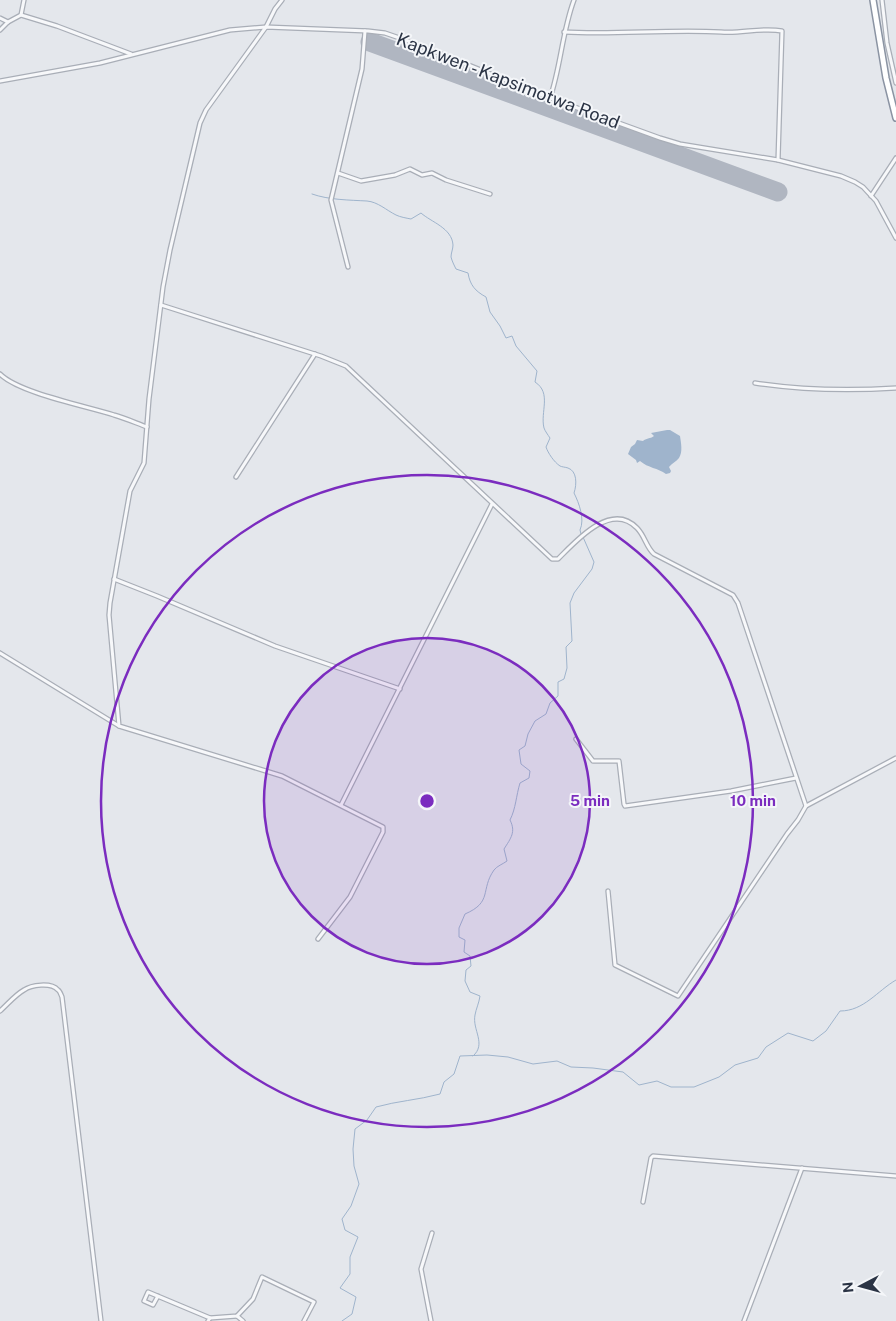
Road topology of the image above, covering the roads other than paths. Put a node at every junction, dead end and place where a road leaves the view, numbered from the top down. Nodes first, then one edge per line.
1 (24, 0) edge
2 (574, 0) edge
3 (873, 0) edge
4 (882, 0) edge
5 (279, 1) edge
6 (21, 15) junction
7 (0, 18) edge
8 (8, 22) junction
9 (266, 27) junction
10 (0, 30) edge
11 (365, 30) junction
12 (564, 32) junction
13 (132, 54) junction
14 (0, 81) edge
15 (896, 83) edge
16 (550, 98) junction
17 (896, 118) edge
18 (896, 158) edge
19 (778, 160) junction
20 (338, 173) junction
21 (490, 194) dead end
22 (871, 196) junction
23 (896, 238) edge
24 (348, 267) dead end
25 (160, 305) junction
26 (315, 354) junction
27 (0, 374) edge
28 (754, 382) dead end
29 (896, 388) edge
30 (147, 427) junction
31 (236, 477) dead end
32 (492, 504) junction
33 (114, 580) junction
34 (0, 654) edge
35 (400, 689) junction
36 (119, 726) junction
37 (576, 739) dead end
38 (896, 758) edge
39 (796, 778) junction
40 (341, 805) junction
41 (806, 806) junction
42 (608, 891) dead end
43 (318, 939) dead end
44 (0, 1011) edge
45 (802, 1168) junction
46 (896, 1176) edge
47 (643, 1202) dead end
48 (432, 1233) dead end
49 (158, 1296) junction
50 (237, 1316) junction
51 (209, 1320) edge
52 (101, 1321) edge
53 (242, 1321) edge
54 (304, 1321) edge
55 (431, 1321) edge
56 (744, 1321) edge

1 - 6 street
2 - 12 street
3 - 17 highway
4 - 15 street
5 - 9 street
6 - 8 street
6 - 13 street
7 - 8 street
8 - 10 street
9 - 11 street, Kapkwen - Kapsimotwa Road
9 - 13 street, Kapkwen - Kapsimotwa Road
9 - 25 street
11 - 16 street, Kapkwen - Kapsimotwa Road
11 - 20 street
12 - 16 street
12 - 19 street
13 - 14 street, Kapkwen - Kapsimotwa Road
16 - 19 street, Kapkwen - Kapsimotwa Road
18 - 22 street
19 - 22 street, Kapkwen - Kapsimotwa Road
20 - 21 street
20 - 24 street
22 - 23 street, Kapkwen - Kapsimotwa Road
25 - 26 street
25 - 30 street
26 - 31 street
26 - 32 street
27 - 30 street
28 - 29 street
30 - 33 street
32 - 35 street
32 - 39 street
33 - 35 street
33 - 36 street
34 - 36 street
35 - 40 street
36 - 40 street
37 - 39 street
38 - 41 street
39 - 41 street
40 - 43 street
41 - 42 street
44 - 52 street
45 - 46 street
45 - 47 street
45 - 56 street
48 - 55 street
49 - 49 street
49 - 51 street
50 - 51 street
50 - 53 street
50 - 54 street

